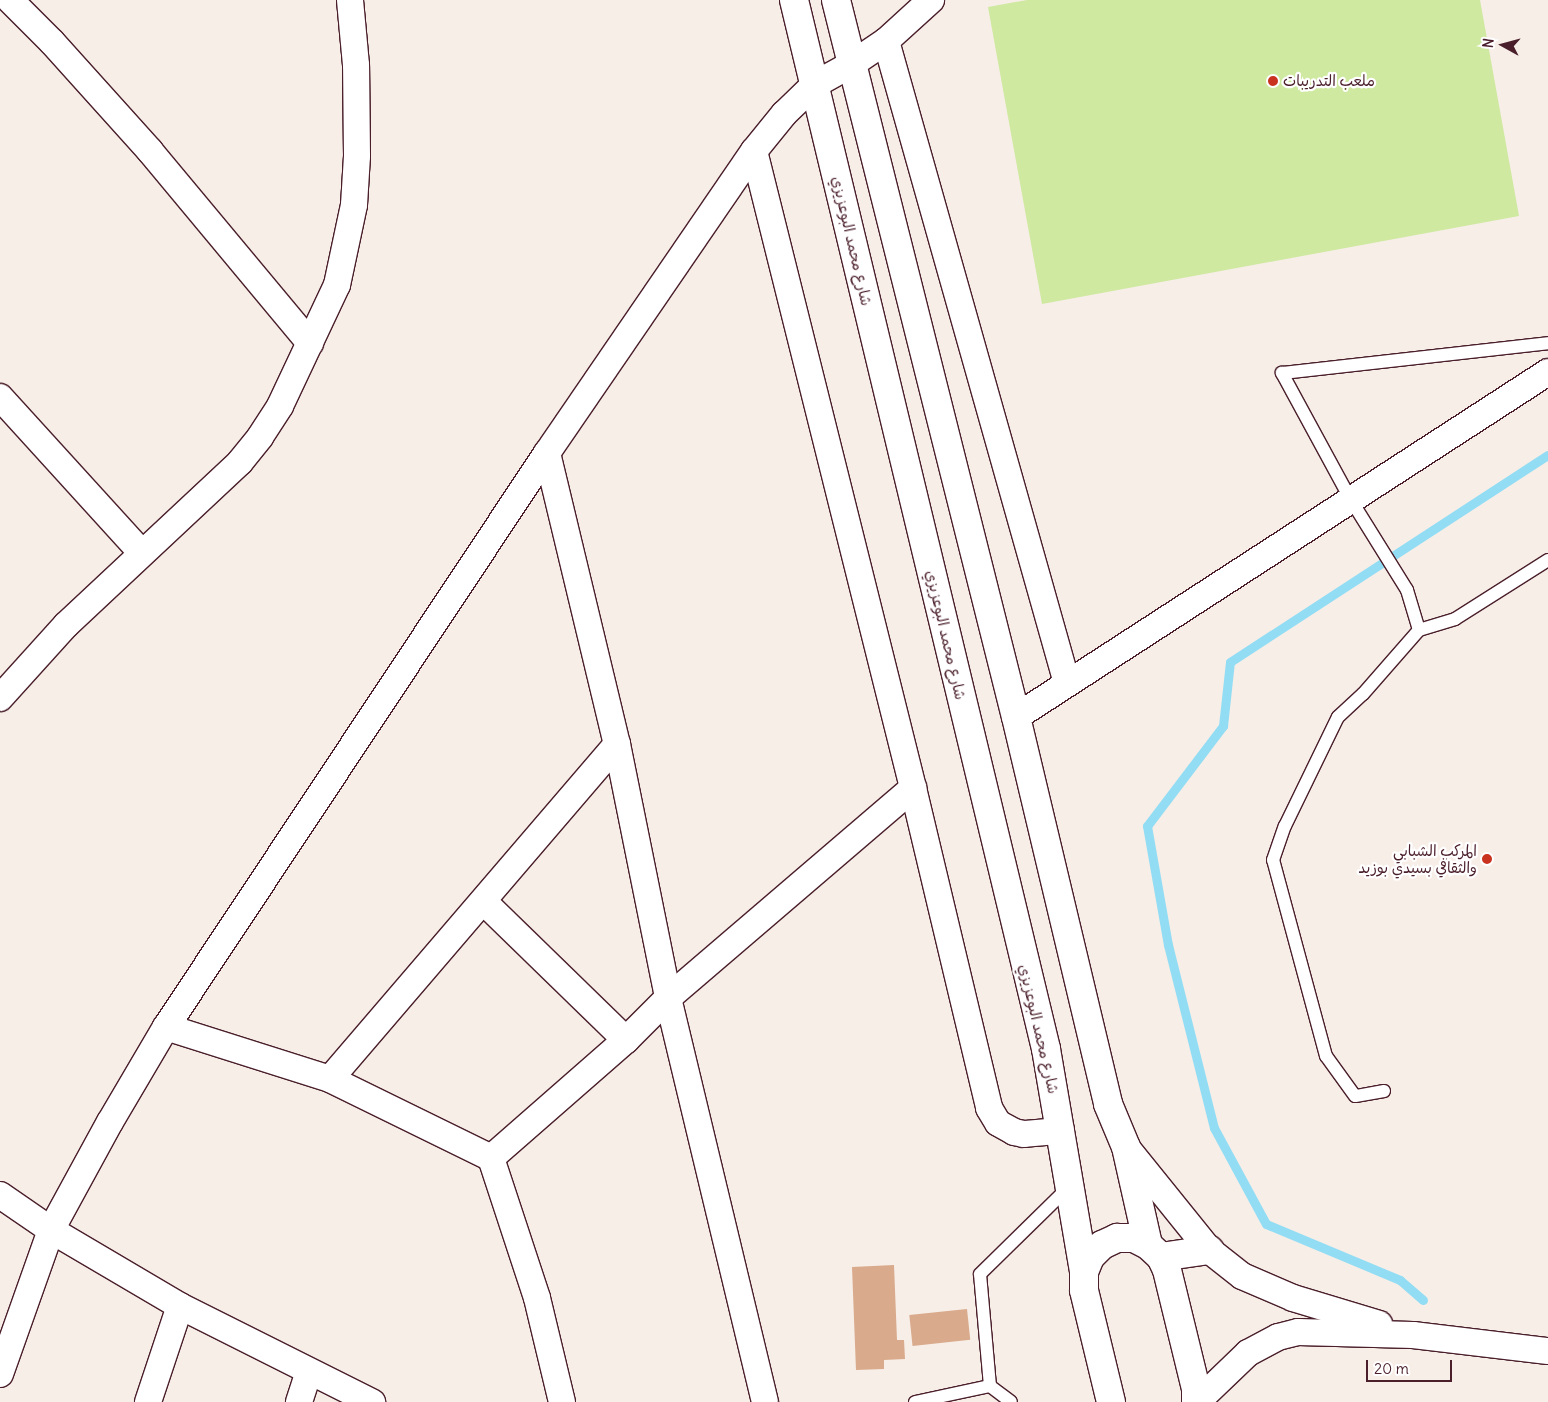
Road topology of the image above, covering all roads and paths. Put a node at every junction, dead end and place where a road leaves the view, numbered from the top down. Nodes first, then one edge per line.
1 (10, 0) edge
2 (350, 0) edge
3 (794, 0) edge
4 (836, 0) edge
5 (931, 0) edge
6 (886, 41) junction
7 (852, 64) junction
8 (814, 85) junction
9 (754, 151) junction
10 (310, 343) junction
11 (1548, 344) edge
12 (1548, 372) edge
13 (0, 397) edge
14 (547, 453) junction
15 (1351, 500) junction
16 (141, 552) junction
17 (1548, 560) edge
18 (1420, 630) junction
19 (1067, 683) junction
20 (0, 698) edge
21 (1016, 717) junction
22 (617, 744) junction
23 (913, 788) junction
24 (484, 902) junction
25 (668, 998) junction
26 (166, 1027) junction
27 (626, 1040) junction
28 (330, 1079) junction
29 (1384, 1091) dead end
30 (1061, 1131) junction
31 (1126, 1148) junction
32 (491, 1158) junction
33 (1070, 1186) junction
34 (0, 1195) edge
35 (51, 1230) junction
36 (1209, 1250) junction
37 (1155, 1251) junction
38 (1084, 1272) junction
39 (180, 1306) junction
40 (1413, 1335) junction
41 (1548, 1350) edge
42 (1, 1369) edge
43 (309, 1372) junction
44 (990, 1386) junction
45 (148, 1402) edge
46 (299, 1402) edge
47 (372, 1402) edge
48 (562, 1402) edge
49 (765, 1402) edge
50 (914, 1402) edge
51 (1011, 1402) edge
52 (1111, 1402) edge
53 (1196, 1402) edge

1 - 10 street
2 - 10 street
3 - 8 main road, شارع محمد البوعزيزي
4 - 7 main road
5 - 6 street
6 - 7 street
6 - 19 street
7 - 8 street
7 - 21 main road
8 - 9 street
8 - 30 main road, شارع محمد البوعزيزي
9 - 14 street
9 - 23 street
10 - 16 street
11 - 15 lane
12 - 15 street
13 - 16 street
14 - 22 street
14 - 26 street
15 - 18 lane
15 - 19 street
16 - 20 street
17 - 18 lane
18 - 29 lane
19 - 21 street
21 - 31 main road
22 - 24 street
22 - 25 street
23 - 25 street
23 - 30 street
24 - 27 street
24 - 28 street
25 - 27 street
25 - 49 street
26 - 28 street
26 - 35 street
27 - 32 street
28 - 32 street
30 - 33 main road, شارع محمد البوعزيزي
31 - 36 street
31 - 37 main road
32 - 48 street
33 - 38 main road, شارع محمد البوعزيزي
33 - 44 lane
34 - 35 street
35 - 39 street
35 - 42 street
36 - 37 main road
36 - 40 street
37 - 38 main road
37 - 53 main road
38 - 52 main road, شارع محمد البوعزيزي
39 - 43 street
39 - 45 street
40 - 41 street
40 - 53 street
43 - 46 street
43 - 47 street
44 - 50 lane
44 - 51 lane

